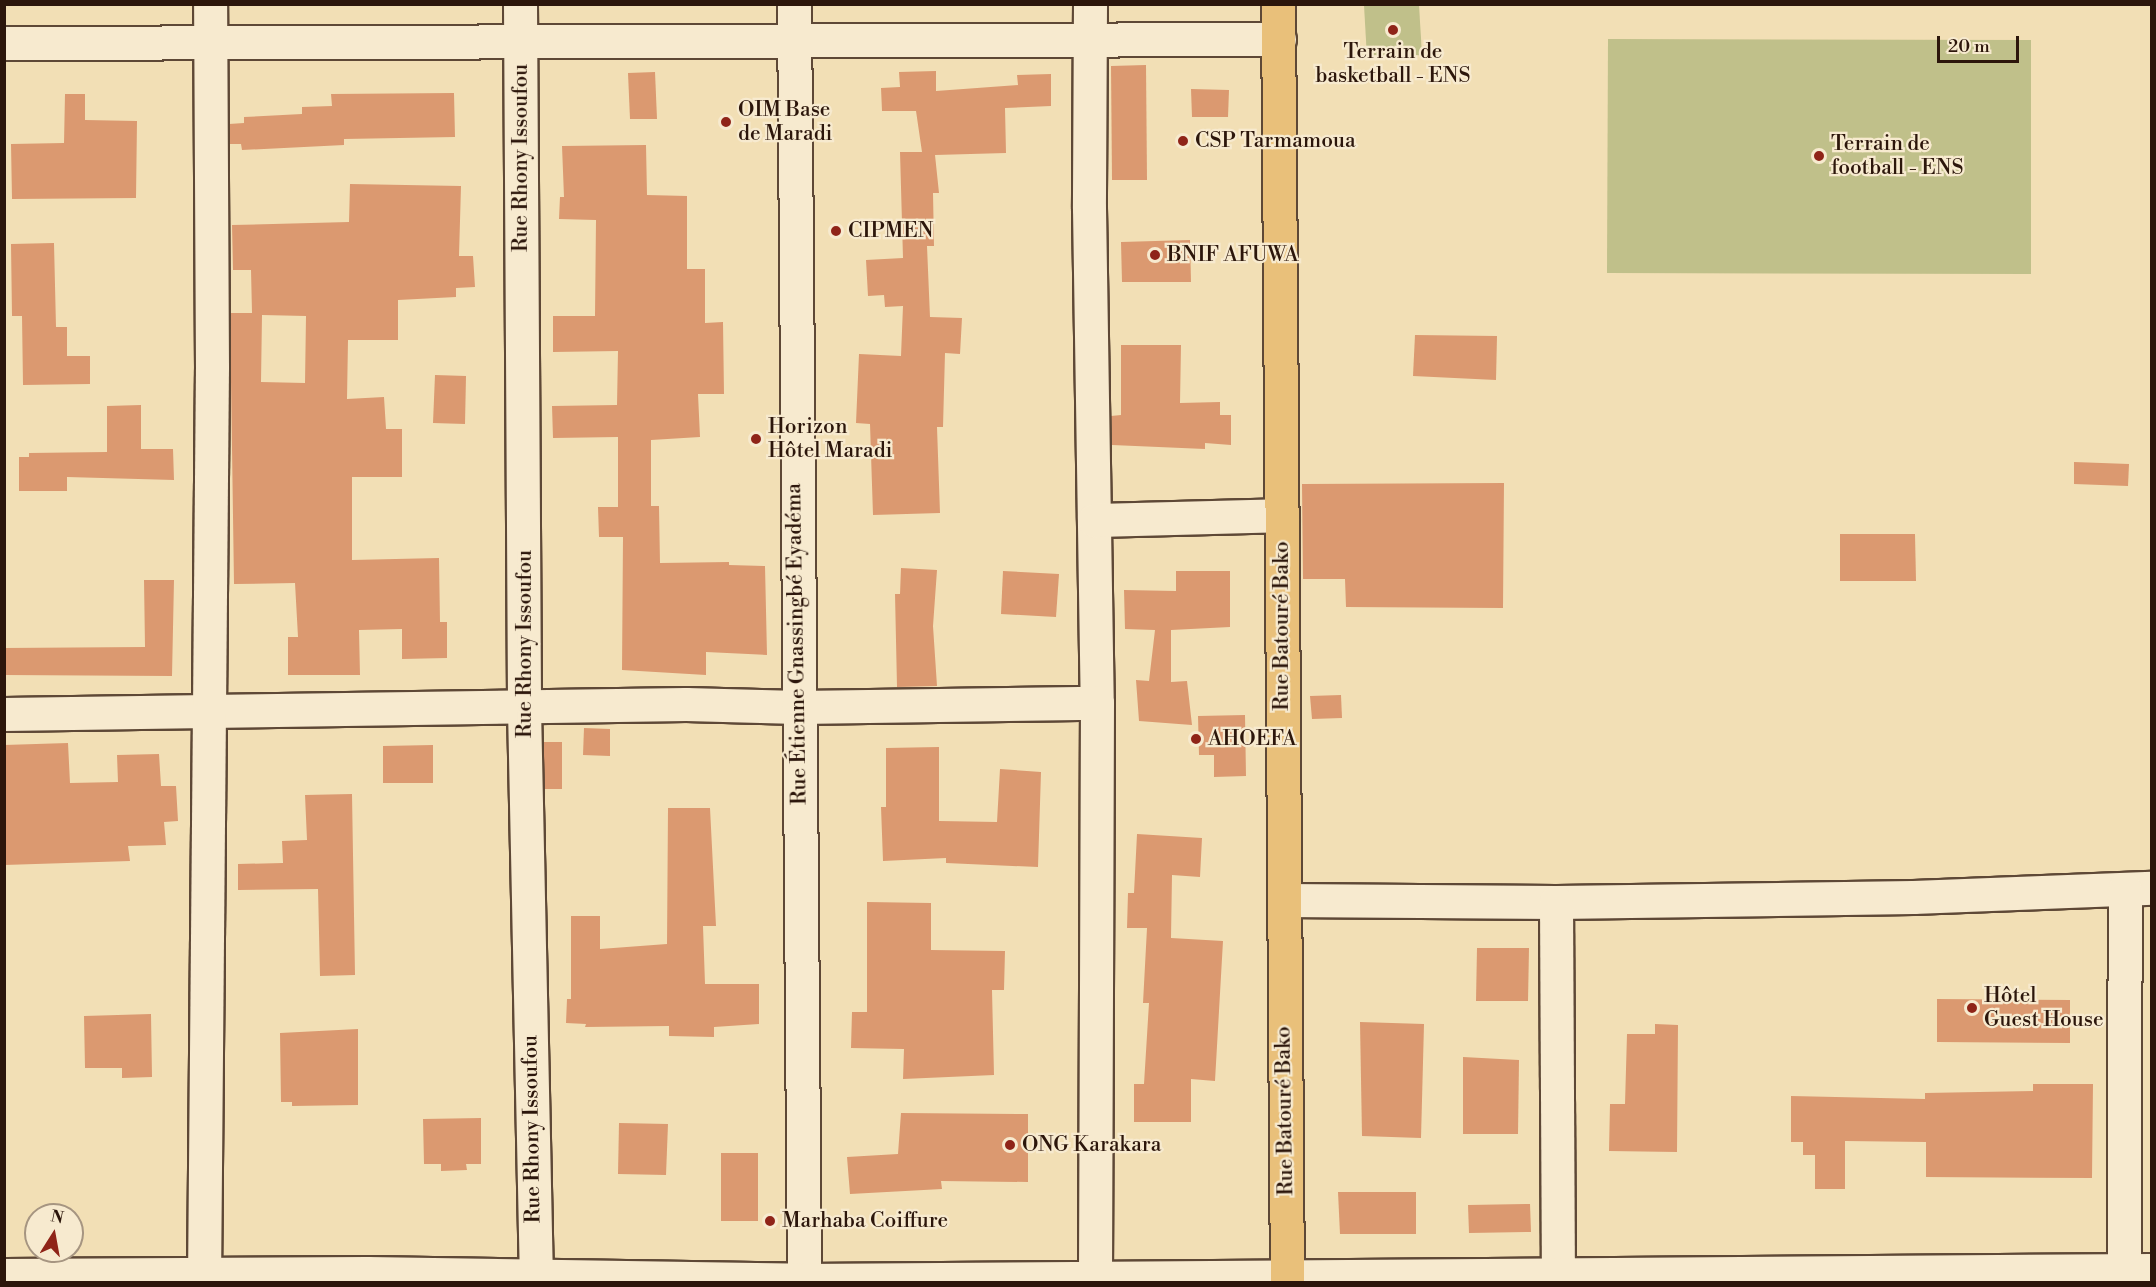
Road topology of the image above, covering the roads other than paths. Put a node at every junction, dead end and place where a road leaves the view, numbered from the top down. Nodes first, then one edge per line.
1 (210, 4) edge
2 (520, 4) edge
3 (794, 4) edge
4 (1090, 4) edge
5 (1278, 4) edge
6 (1091, 39) junction
7 (1279, 39) junction
8 (210, 40) junction
9 (4, 43) edge
10 (520, 43) junction
11 (794, 43) junction
12 (1282, 515) junction
13 (1094, 519) junction
14 (1097, 703) junction
15 (798, 707) junction
16 (524, 708) junction
17 (207, 711) junction
18 (4, 714) edge
19 (2138, 889) edge
20 (1284, 900) junction
21 (1556, 902) junction
22 (1558, 1274) junction
23 (2133, 1274) edge
24 (4, 1275) edge
25 (1862, 1277) edge
26 (204, 1278) edge
27 (536, 1279) edge
28 (1095, 1279) edge
29 (1287, 1279) edge
30 (804, 1281) edge

1 - 8 street
2 - 10 street, Rue Rhony Issoufou
3 - 11 street, Rue Étienne Gnassingbé Eyadéma
4 - 6 street
5 - 7 main road, Rue Batouré Bako
6 - 7 street
6 - 11 street
6 - 13 street
7 - 12 main road, Rue Batouré Bako
8 - 9 street
8 - 10 street
8 - 17 street
10 - 11 street
10 - 16 street, Rue Rhony Issoufou
11 - 15 street, Rue Étienne Gnassingbé Eyadéma
12 - 13 street
12 - 20 main road, Rue Batouré Bako
13 - 14 street
14 - 15 street
14 - 28 street
15 - 16 street
15 - 30 street, Rue Étienne Gnassingbé Eyadéma
16 - 17 street
16 - 27 street, Rue Rhony Issoufou
17 - 18 street
17 - 26 street
19 - 21 street
19 - 23 street
20 - 21 street
20 - 29 main road, Rue Batouré Bako
21 - 22 street
22 - 25 street
22 - 29 street
23 - 25 street
24 - 26 street
26 - 27 street
27 - 30 street
28 - 29 street
28 - 30 street

